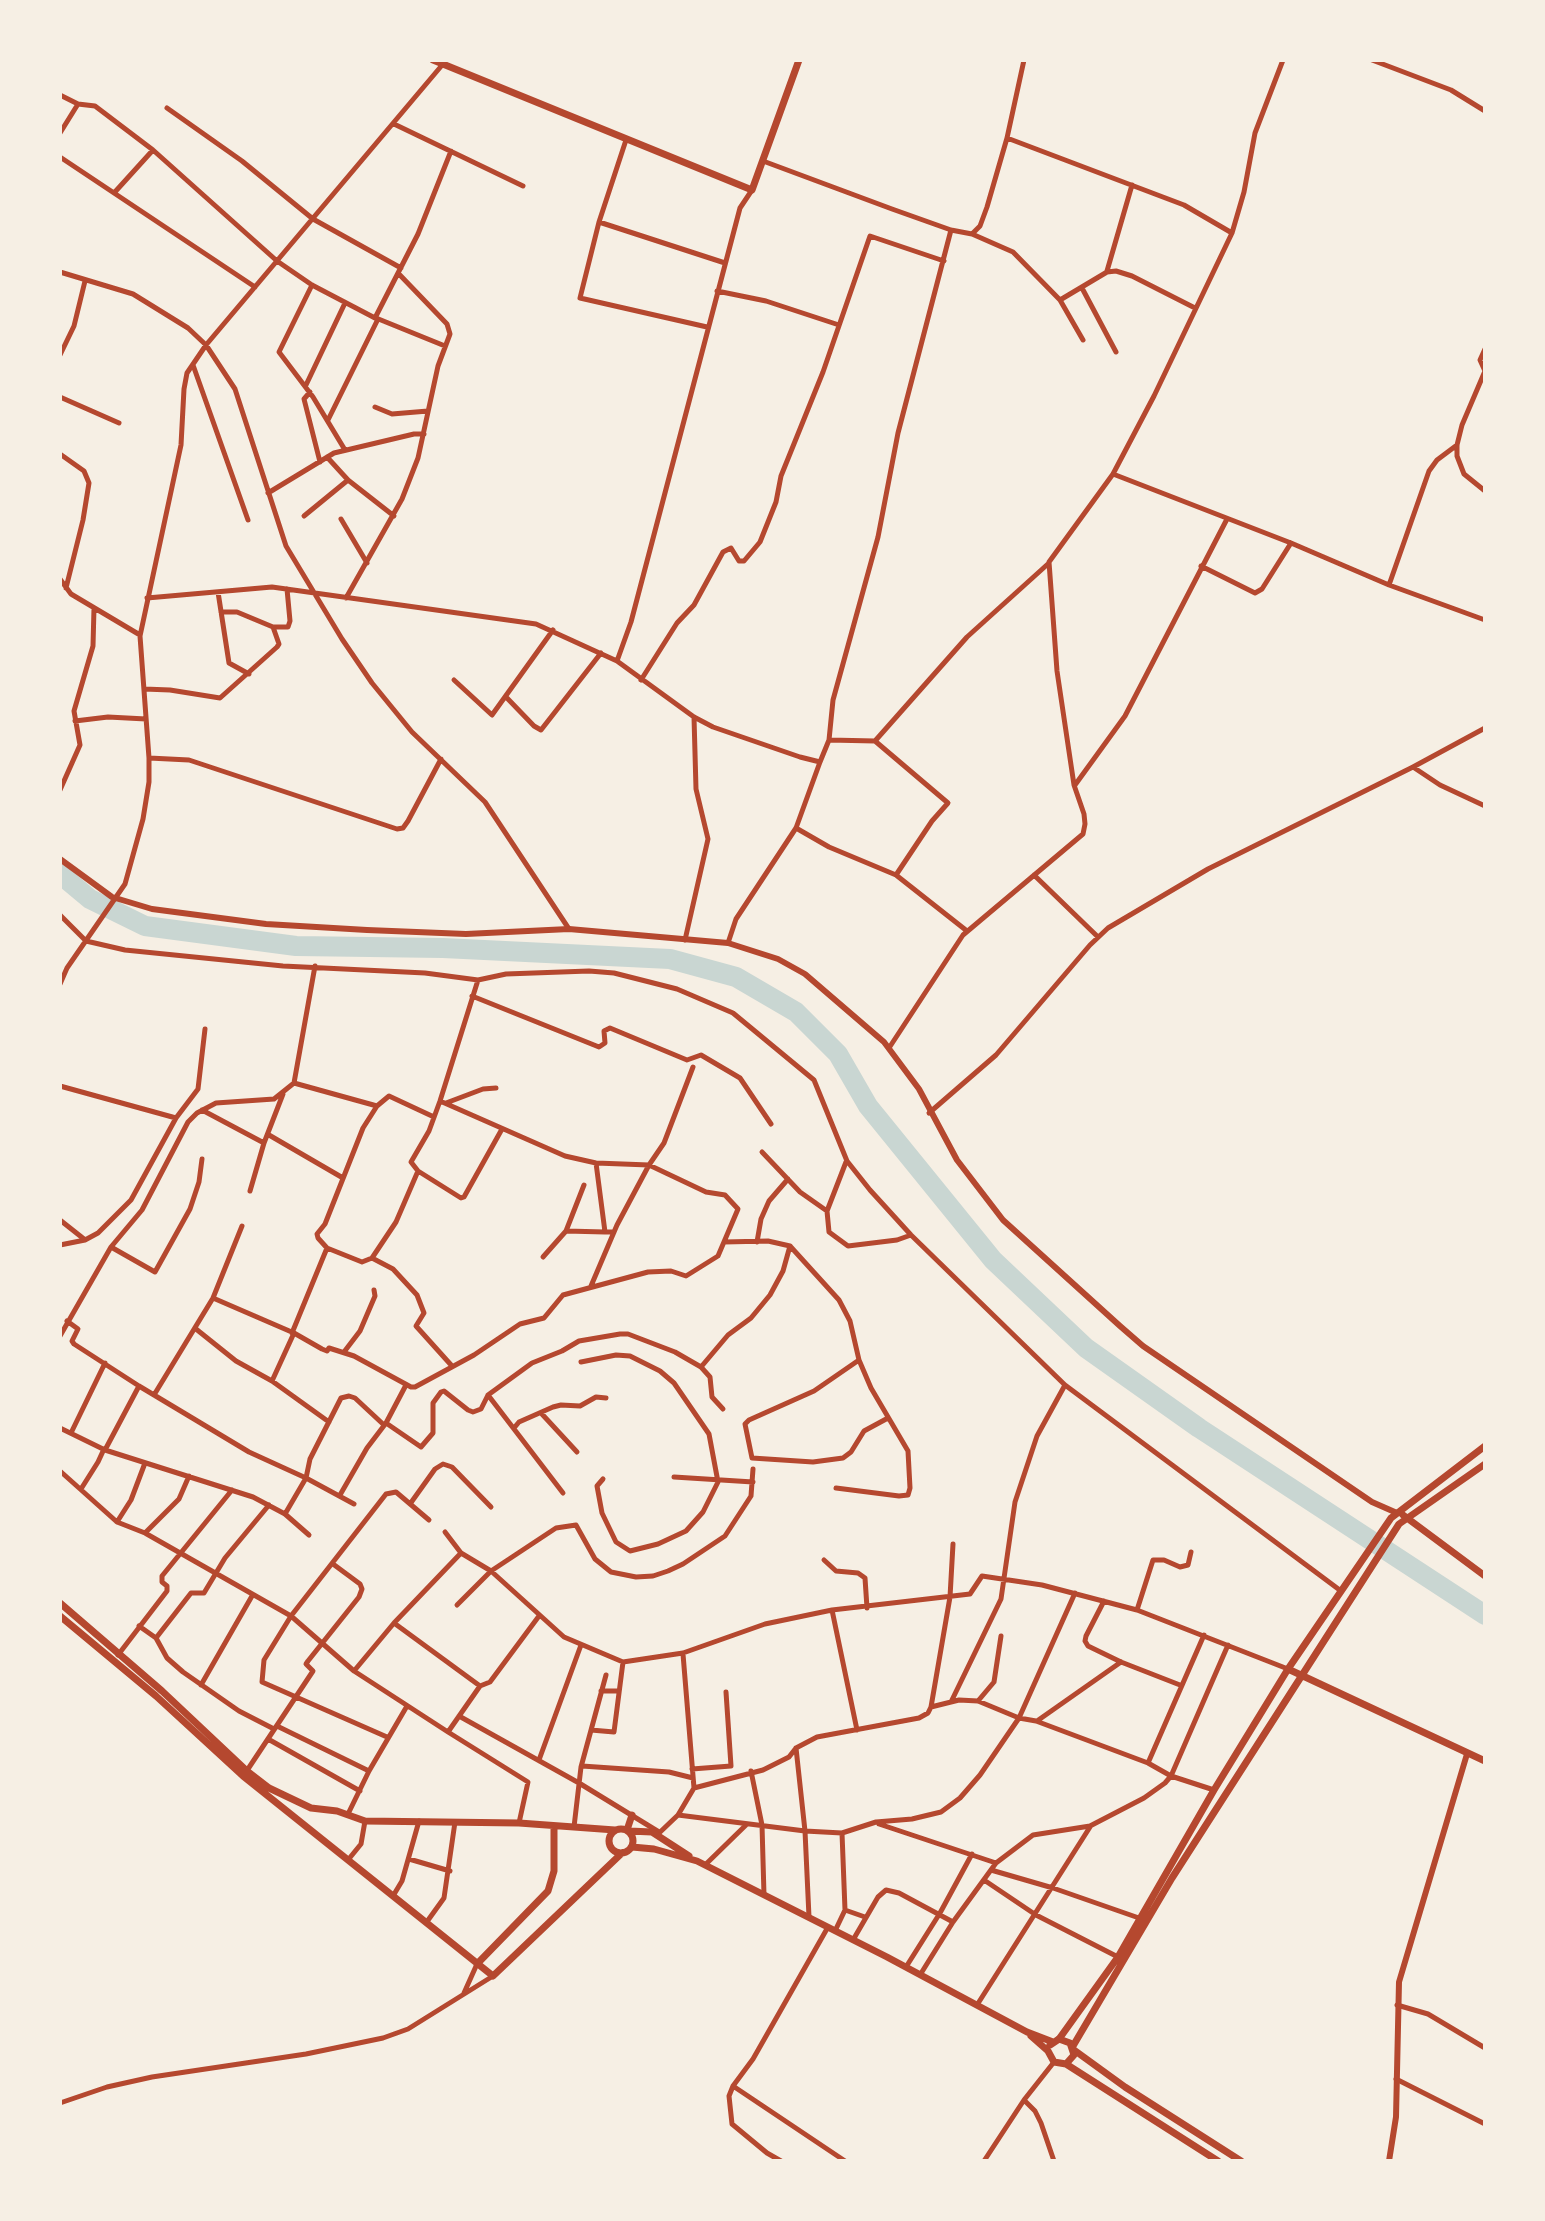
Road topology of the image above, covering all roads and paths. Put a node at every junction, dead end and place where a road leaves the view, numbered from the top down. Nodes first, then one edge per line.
1 (433, 60) edge
2 (799, 60) edge
3 (1024, 60) edge
4 (1283, 60) edge
5 (1372, 60) edge
6 (443, 64) junction
7 (60, 95) edge
8 (78, 104) junction
9 (167, 108) dead end
10 (1485, 111) edge
11 (394, 124) junction
12 (60, 133) edge
13 (1007, 138) junction
14 (626, 140) junction
15 (153, 150) junction
16 (451, 151) junction
17 (60, 157) edge
18 (763, 161) junction
19 (1132, 185) junction
20 (523, 186) dead end
21 (752, 190) junction
22 (114, 193) junction
23 (313, 219) junction
24 (599, 222) junction
25 (951, 230) junction
26 (1232, 233) junction
27 (972, 234) junction
28 (277, 261) junction
29 (944, 261) junction
30 (725, 263) junction
31 (399, 270) junction
32 (60, 272) edge
33 (1107, 272) junction
34 (85, 281) junction
35 (312, 285) junction
36 (255, 287) junction
37 (1082, 288) junction
38 (717, 291) junction
39 (1060, 300) junction
40 (345, 303) junction
41 (1195, 308) junction
42 (376, 318) junction
43 (839, 325) junction
44 (708, 327) junction
45 (1083, 340) dead end
46 (206, 345) junction
47 (445, 346) junction
48 (1485, 349) edge
49 (1116, 352) dead end
50 (60, 355) edge
51 (192, 364) junction
52 (1485, 371) edge
53 (308, 389) junction
54 (60, 397) edge
55 (375, 407) dead end
56 (428, 411) junction
57 (328, 421) junction
58 (119, 423) dead end
59 (424, 434) junction
60 (1457, 445) junction
61 (345, 450) junction
62 (60, 454) edge
63 (327, 457) junction
64 (320, 462) junction
65 (1113, 474) junction
66 (348, 480) junction
67 (1485, 491) edge
68 (268, 493) junction
69 (304, 516) dead end
70 (394, 516) junction
71 (341, 519) dead end
72 (1227, 519) junction
73 (248, 520) dead end
74 (1291, 543) junction
75 (1049, 562) junction
76 (367, 564) junction
77 (1201, 566) junction
78 (60, 579) edge
79 (1389, 585) junction
80 (66, 588) junction
81 (287, 589) junction
82 (218, 592) junction
83 (313, 592) junction
84 (147, 598) junction
85 (346, 598) junction
86 (94, 608) junction
87 (221, 612) junction
88 (1485, 620) edge
89 (273, 627) junction
90 (553, 630) junction
91 (140, 636) junction
92 (601, 653) junction
93 (617, 661) junction
94 (249, 674) junction
95 (454, 680) dead end
96 (641, 680) junction
97 (144, 689) junction
98 (507, 698) junction
99 (694, 717) junction
100 (146, 719) junction
101 (75, 721) junction
102 (1485, 728) edge
103 (829, 740) junction
104 (875, 741) junction
105 (149, 758) junction
106 (441, 759) junction
107 (820, 762) junction
108 (1413, 767) junction
109 (1074, 785) junction
110 (60, 790) edge
111 (1485, 806) edge
112 (796, 828) junction
113 (60, 859) edge
114 (896, 875) junction
115 (1034, 875) junction
116 (60, 915) edge
117 (569, 929) junction
118 (967, 931) junction
119 (1098, 937) junction
120 (685, 940) junction
121 (86, 941) junction
122 (728, 943) junction
123 (60, 966) edge
124 (315, 966) junction
125 (67, 968) junction
126 (478, 980) junction
127 (60, 984) edge
128 (472, 996) junction
129 (205, 1029) dead end
130 (889, 1048) junction
131 (693, 1067) dead end
132 (294, 1083) junction
133 (60, 1086) edge
134 (496, 1088) dead end
135 (284, 1092) junction
136 (443, 1102) junction
137 (377, 1106) junction
138 (202, 1109) junction
139 (929, 1113) junction
140 (434, 1117) junction
141 (176, 1118) junction
142 (771, 1124) dead end
143 (502, 1129) junction
144 (269, 1135) junction
145 (264, 1143) junction
146 (762, 1152) dead end
147 (202, 1159) dead end
148 (847, 1161) junction
149 (596, 1163) junction
150 (649, 1165) junction
151 (418, 1171) junction
152 (343, 1178) junction
153 (788, 1179) junction
154 (584, 1185) dead end
155 (250, 1191) dead end
156 (827, 1211) junction
157 (60, 1220) edge
158 (242, 1226) dead end
159 (566, 1231) junction
160 (605, 1232) junction
161 (615, 1232) junction
162 (911, 1235) junction
163 (85, 1240) junction
164 (724, 1242) junction
165 (757, 1242) junction
166 (60, 1245) edge
167 (790, 1246) junction
168 (111, 1247) junction
169 (327, 1248) junction
170 (543, 1257) dead end
171 (372, 1258) junction
172 (590, 1287) junction
173 (374, 1290) dead end
174 (213, 1298) junction
175 (67, 1321) junction
176 (196, 1329) junction
177 (293, 1333) junction
178 (60, 1336) edge
179 (344, 1352) junction
180 (859, 1360) junction
181 (581, 1362) dead end
182 (105, 1363) junction
183 (452, 1366) junction
184 (701, 1367) junction
185 (272, 1381) junction
186 (406, 1385) junction
187 (1065, 1385) junction
188 (139, 1386) junction
189 (154, 1395) junction
190 (488, 1395) junction
191 (606, 1398) dead end
192 (723, 1409) dead end
193 (541, 1413) junction
194 (888, 1418) junction
195 (329, 1422) junction
196 (385, 1424) junction
197 (60, 1428) edge
198 (514, 1428) junction
199 (71, 1433) junction
200 (1485, 1446) edge
201 (104, 1449) junction
202 (577, 1452) dead end
203 (145, 1463) junction
204 (1485, 1464) edge
205 (753, 1469) dead end
206 (60, 1471) edge
207 (189, 1476) junction
208 (674, 1477) dead end
209 (306, 1478) junction
210 (603, 1479) dead end
211 (718, 1482) junction
212 (753, 1482) junction
213 (836, 1488) dead end
214 (81, 1489) junction
215 (232, 1490) junction
216 (563, 1493) dead end
217 (340, 1495) junction
218 (354, 1504) dead end
219 (410, 1504) junction
220 (269, 1505) junction
221 (491, 1507) dead end
222 (285, 1514) junction
223 (1394, 1516) junction
224 (1407, 1517) junction
225 (429, 1520) dead end
226 (117, 1522) junction
227 (445, 1532) dead end
228 (145, 1533) junction
229 (309, 1535) dead end
230 (953, 1544) dead end
231 (1191, 1552) dead end
232 (461, 1553) junction
233 (178, 1554) junction
234 (824, 1560) dead end
235 (333, 1564) junction
236 (491, 1571) junction
237 (215, 1574) junction
238 (1485, 1576) edge
239 (1002, 1580) junction
240 (1342, 1589) junction
241 (1075, 1592) junction
242 (252, 1596) junction
243 (950, 1597) junction
244 (1104, 1601) junction
245 (60, 1603) edge
246 (457, 1605) dead end
247 (867, 1608) junction
248 (832, 1610) junction
249 (1137, 1610) junction
250 (60, 1616) edge
251 (291, 1616) junction
252 (539, 1616) junction
253 (394, 1623) junction
254 (139, 1626) junction
255 (1204, 1635) junction
256 (1001, 1636) dead end
257 (156, 1638) junction
258 (321, 1641) junction
259 (581, 1645) junction
260 (1228, 1645) junction
261 (683, 1653) junction
262 (118, 1654) junction
263 (113, 1662) junction
264 (623, 1662) junction
265 (1121, 1662) junction
266 (1288, 1669) junction
267 (354, 1671) junction
268 (606, 1675) dead end
269 (1302, 1675) junction
270 (201, 1685) junction
271 (1180, 1685) junction
272 (480, 1686) junction
273 (601, 1691) junction
274 (618, 1691) junction
275 (726, 1692) dead end
276 (296, 1695) junction
277 (978, 1701) junction
278 (951, 1702) junction
279 (407, 1706) junction
280 (931, 1707) junction
281 (459, 1716) junction
282 (1019, 1718) junction
283 (1036, 1721) junction
284 (275, 1727) junction
285 (591, 1730) junction
286 (857, 1730) junction
287 (448, 1732) junction
288 (387, 1737) junction
289 (268, 1739) junction
290 (796, 1748) junction
291 (1467, 1754) junction
292 (539, 1760) junction
293 (1485, 1761) edge
294 (1148, 1763) junction
295 (582, 1766) junction
296 (692, 1769) junction
297 (369, 1771) junction
298 (751, 1771) junction
299 (245, 1774) junction
300 (1171, 1776) junction
301 (693, 1778) junction
302 (579, 1783) junction
303 (694, 1788) junction
304 (1214, 1790) junction
305 (360, 1791) junction
306 (347, 1815) junction
307 (632, 1815) junction
308 (678, 1815) junction
309 (365, 1821) junction
310 (419, 1821) junction
311 (455, 1822) junction
312 (876, 1822) junction
313 (519, 1823) junction
314 (747, 1824) junction
315 (762, 1825) junction
316 (554, 1826) junction
317 (1090, 1826) junction
318 (574, 1827) junction
319 (615, 1830) junction
320 (628, 1831) junction
321 (805, 1831) junction
322 (842, 1833) junction
323 (659, 1834) junction
324 (632, 1847) junction
325 (622, 1853) junction
326 (972, 1854) junction
327 (409, 1859) junction
328 (348, 1861) junction
329 (701, 1863) junction
330 (996, 1863) junction
331 (991, 1870) junction
332 (450, 1871) junction
333 (984, 1880) junction
334 (1053, 1888) junction
335 (764, 1895) junction
336 (393, 1897) junction
337 (845, 1910) junction
338 (940, 1913) junction
339 (1036, 1915) junction
340 (809, 1917) junction
341 (865, 1917) junction
342 (1139, 1918) junction
343 (953, 1922) junction
344 (426, 1923) junction
345 (832, 1929) junction
346 (853, 1940) junction
347 (1118, 1957) junction
348 (477, 1964) junction
349 (906, 1967) junction
350 (920, 1975) junction
351 (493, 1976) junction
352 (463, 1994) junction
353 (977, 2005) junction
354 (1397, 2005) junction
355 (1027, 2032) junction
356 (1056, 2041) junction
357 (1073, 2048) junction
358 (1485, 2048) edge
359 (1048, 2051) junction
360 (1054, 2062) junction
361 (1066, 2064) junction
362 (1395, 2079) junction
363 (733, 2086) junction
364 (1024, 2100) junction
365 (60, 2103) edge
366 (1485, 2124) edge
367 (781, 2161) edge
368 (845, 2161) edge
369 (984, 2161) edge
370 (1054, 2161) edge
371 (1218, 2161) edge
372 (1241, 2161) edge
373 (1389, 2161) edge

1 - 6 main road
2 - 18 main road
3 - 13 street
4 - 26 street
5 - 10 street
6 - 11 street
6 - 14 main road
7 - 8 street
8 - 12 street
8 - 15 street
9 - 23 street
11 - 16 street
11 - 23 street
13 - 19 street
13 - 27 street
14 - 21 main road
14 - 24 street
15 - 22 street
15 - 28 street
16 - 20 street
16 - 31 street
17 - 22 street
18 - 21 main road
18 - 25 street
19 - 26 street
19 - 33 street
21 - 30 street
22 - 36 street
23 - 28 street
23 - 31 street
24 - 30 street
24 - 44 street
25 - 27 street
25 - 29 street
26 - 41 street
27 - 39 street
28 - 35 street
28 - 36 street
29 - 43 street
29 - 103 street
30 - 38 street
31 - 42 street
31 - 47 street
32 - 34 street
33 - 37 street
33 - 41 street
34 - 46 street
34 - 50 street
35 - 40 street
35 - 53 street
36 - 46 street
37 - 39 street
37 - 49 street
38 - 43 street
38 - 44 street
39 - 45 street
40 - 42 street
40 - 53 street
41 - 65 street
42 - 47 street
42 - 57 street
43 - 96 street
44 - 93 street
46 - 51 street
46 - 68 street
47 - 56 street
48 - 52 street
51 - 73 street
51 - 84 street
52 - 60 street
53 - 57 street
53 - 64 street
54 - 58 street
55 - 56 street
56 - 59 street
57 - 61 street
59 - 61 street
59 - 70 street
60 - 67 street
60 - 79 street
61 - 63 street
62 - 80 street
63 - 64 street
63 - 66 street
64 - 68 street
65 - 72 street
65 - 75 street
66 - 69 street
66 - 70 street
68 - 83 street
70 - 76 street
71 - 76 street
72 - 74 street
72 - 77 street
74 - 77 street
74 - 79 street
75 - 104 street
75 - 109 street
76 - 85 street
77 - 109 street
78 - 80 street
79 - 88 street
80 - 86 street
81 - 82 street
81 - 83 street
81 - 89 street
82 - 84 street
82 - 87 street
83 - 85 street
83 - 106 street
84 - 91 street
85 - 90 street
86 - 91 street
86 - 101 street
87 - 89 street
87 - 94 street
89 - 94 street
90 - 92 street
90 - 98 street
91 - 97 street
92 - 93 street
92 - 98 street
93 - 96 street
94 - 97 street
95 - 98 street
96 - 99 street
97 - 100 street
99 - 107 street
99 - 120 street
100 - 101 street
100 - 105 street
101 - 110 street
102 - 108 street
103 - 104 street
103 - 107 street
104 - 114 street
105 - 106 street
105 - 121 street
106 - 117 street
107 - 112 street
108 - 111 street
108 - 119 street
109 - 115 street
112 - 114 street
112 - 122 street
113 - 117 street
114 - 118 street
115 - 118 street
115 - 119 street
116 - 121 street
117 - 120 street
118 - 130 street
119 - 139 street
120 - 122 street
121 - 124 street
121 - 125 street
122 - 130 street
123 - 125 street
124 - 126 street
124 - 132 street
125 - 127 street
126 - 128 street
126 - 148 street
128 - 136 street
128 - 142 street
129 - 141 street
130 - 139 street
131 - 150 street
132 - 135 street
132 - 137 street
133 - 141 street
134 - 136 street
135 - 138 street
135 - 144 street
136 - 140 street
136 - 143 street
137 - 140 street
137 - 152 street
138 - 145 street
138 - 168 street
139 - 223 street
140 - 151 street
141 - 163 street
143 - 149 street
143 - 151 street
144 - 145 street
144 - 152 street
145 - 155 street
146 - 153 street
147 - 168 street
148 - 156 street
148 - 162 street
149 - 150 street
149 - 160 street
150 - 161 street
150 - 164 street
151 - 171 street
152 - 169 street
153 - 156 street
153 - 165 street
154 - 159 street
156 - 162 street
157 - 163 street
158 - 174 street
159 - 160 street
159 - 170 street
160 - 161 street
161 - 172 street
162 - 187 street
163 - 166 street
164 - 165 street
164 - 172 street
165 - 167 street
167 - 180 street
167 - 184 street
168 - 175 street
169 - 171 street
169 - 177 street
171 - 183 street
172 - 183 street
173 - 179 street
174 - 176 street
174 - 177 street
175 - 178 street
175 - 182 street
176 - 185 street
176 - 189 street
177 - 179 street
177 - 185 street
179 - 186 street
180 - 194 street
180 - 194 street
181 - 211 street
182 - 188 street
182 - 199 street
183 - 186 street
184 - 190 street
184 - 192 street
185 - 195 street
186 - 196 street
187 - 239 street
187 - 240 street
188 - 189 street
188 - 201 street
189 - 209 street
190 - 196 street
190 - 198 street
191 - 193 street
193 - 198 street
193 - 202 street
194 - 213 street
195 - 196 street
195 - 209 street
196 - 217 street
197 - 199 street
198 - 216 street
199 - 201 street
200 - 223 main road
201 - 203 street
201 - 214 street
203 - 207 street
203 - 226 street
204 - 224 main road
205 - 212 street
206 - 214 street
207 - 215 street
207 - 228 street
208 - 211 street
209 - 217 street
209 - 222 street
210 - 211 street
211 - 212 street
212 - 236 street
214 - 226 street
215 - 220 street
215 - 233 street
217 - 218 street
219 - 221 street
219 - 225 street
219 - 235 street
220 - 222 street
220 - 237 street
222 - 229 street
223 - 224 main road
223 - 240 main road
224 - 238 main road
224 - 269 main road
226 - 228 street
227 - 232 street
228 - 233 street
230 - 243 street
231 - 249 street
232 - 236 street
232 - 253 street
233 - 237 street
233 - 254 street
234 - 247 street
235 - 251 street
235 - 258 street
236 - 246 street
236 - 252 street
237 - 242 street
237 - 257 street
239 - 241 street
239 - 243 street
239 - 278 street
240 - 266 main road
241 - 244 street
241 - 282 street
242 - 251 street
242 - 270 street
243 - 247 street
243 - 280 street
244 - 249 street
244 - 265 street
245 - 262 main road
247 - 248 street
248 - 261 street
248 - 286 street
249 - 255 street
250 - 263 main road
251 - 258 street
251 - 276 street
252 - 259 street
252 - 272 street
253 - 267 street
253 - 272 street
254 - 257 street
254 - 262 street
255 - 260 street
255 - 271 street
256 - 277 street
257 - 270 street
258 - 267 street
258 - 276 street
259 - 264 street
259 - 292 street
260 - 266 street
260 - 300 street
261 - 264 street
261 - 296 street
262 - 263 street
262 - 299 main road
263 - 299 main road
264 - 274 street
265 - 271 street
265 - 283 street
266 - 269 main road
266 - 304 main road
267 - 279 street
268 - 273 street
269 - 291 main road
269 - 357 main road
270 - 284 street
271 - 294 street
272 - 281 street
273 - 274 street
273 - 285 street
274 - 285 street
275 - 296 street
276 - 284 street
276 - 288 street
277 - 278 street
277 - 282 street
278 - 280 street
279 - 287 street
279 - 288 street
280 - 286 street
281 - 287 street
281 - 292 street
282 - 283 street
282 - 312 street
283 - 294 street
284 - 289 street
284 - 297 street
285 - 295 street
286 - 290 street
287 - 313 street
288 - 297 street
289 - 299 street
289 - 305 street
290 - 298 street
290 - 321 street
291 - 293 main road
291 - 354 street
292 - 302 street
294 - 300 street
295 - 301 street
295 - 302 street
296 - 301 street
297 - 305 street
298 - 303 street
298 - 315 street
299 - 306 main road
299 - 328 main road
300 - 304 street
300 - 317 street
301 - 303 street
302 - 307 street
302 - 318 street
303 - 308 street
304 - 342 main road
305 - 306 street
306 - 309 main road
307 - 320 main road
307 - 323 street
308 - 314 street
308 - 323 street
309 - 310 main road
309 - 328 street
310 - 311 main road
310 - 327 street
311 - 313 main road
311 - 332 street
312 - 322 street
312 - 326 street
313 - 316 main road
314 - 315 street
314 - 329 street
315 - 321 street
315 - 335 street
316 - 318 main road
316 - 348 main road
317 - 330 street
317 - 334 street
318 - 319 main road
319 - 320 main road
319 - 325 main road
320 - 323 main road
320 - 324 main road
321 - 322 street
321 - 340 street
322 - 337 street
323 - 329 main road
324 - 325 main road
324 - 329 main road
325 - 351 main road
326 - 330 street
326 - 338 street
327 - 332 street
327 - 336 street
328 - 336 main road
329 - 335 main road
330 - 331 street
331 - 333 street
331 - 334 street
332 - 344 street
333 - 339 street
333 - 343 street
334 - 339 street
334 - 342 street
335 - 340 main road
336 - 344 main road
337 - 341 street
337 - 345 street
338 - 341 street
338 - 343 street
338 - 349 street
339 - 347 street
339 - 353 street
340 - 345 main road
341 - 346 street
342 - 347 main road
343 - 350 street
344 - 348 main road
345 - 346 main road
345 - 363 street
346 - 349 main road
347 - 356 main road
348 - 351 main road
348 - 352 street
349 - 350 main road
350 - 353 main road
351 - 352 street
352 - 365 street
353 - 355 main road
354 - 358 street
354 - 362 street
355 - 356 main road
355 - 359 main road
356 - 357 main road
356 - 359 main road
357 - 361 main road
357 - 372 main road
359 - 360 main road
360 - 361 main road
360 - 364 street
361 - 371 main road
362 - 366 street
362 - 373 street
363 - 367 street
363 - 368 street
364 - 369 street
364 - 370 street

